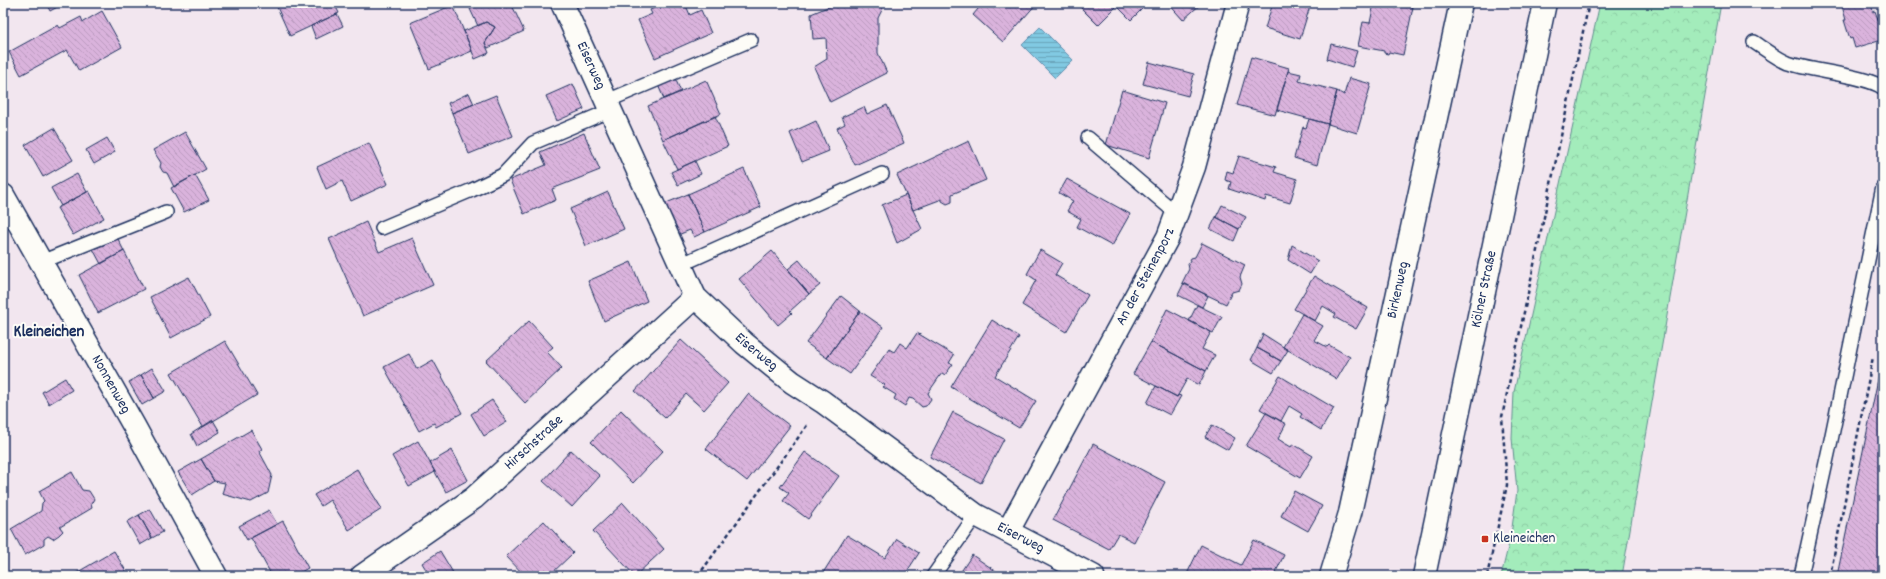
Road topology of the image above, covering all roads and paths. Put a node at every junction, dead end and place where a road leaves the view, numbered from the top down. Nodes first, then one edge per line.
1 (562, 3) edge
2 (1238, 3) edge
3 (1461, 3) edge
4 (1545, 3) edge
5 (1589, 3) edge
6 (1877, 3) edge
7 (1883, 13) edge
8 (751, 40) dead end
9 (1754, 42) dead end
10 (1883, 88) edge
11 (609, 106) junction
12 (1088, 138) dead end
13 (882, 174) dead end
14 (1883, 187) edge
15 (3, 195) edge
16 (166, 212) dead end
17 (1177, 214) junction
18 (382, 228) dead end
19 (41, 262) junction
20 (680, 265) junction
21 (695, 297) junction
22 (1874, 352) dead end
23 (823, 402) junction
24 (976, 515) junction
25 (1008, 531) junction
26 (1078, 573) edge
27 (216, 576) edge
28 (362, 576) edge
29 (698, 576) edge
30 (933, 576) edge
31 (1331, 576) edge
32 (1424, 576) edge
33 (1487, 576) edge
34 (1801, 576) edge
35 (1830, 576) edge

1 - 11 street, Eiserweg
2 - 17 street, An der Steinenporz
3 - 31 street, Birkenweg
4 - 32 street, Kölner Straße
5 - 33 path
6 - 7 path
8 - 11 lane
9 - 10 lane
11 - 18 lane
11 - 20 street, Eiserweg
12 - 17 lane
13 - 20 lane
14 - 34 lane
15 - 19 street, Nonnenweg
16 - 19 lane
17 - 25 street, An der Steinenporz
19 - 27 street, Nonnenweg
20 - 21 street, Eiserweg
21 - 23 street, Eiserweg
21 - 28 street, Hirschstraße
22 - 35 path
23 - 24 street, Eiserweg
23 - 29 path
24 - 25 street, Eiserweg
24 - 30 lane
25 - 26 street, Eiserweg

